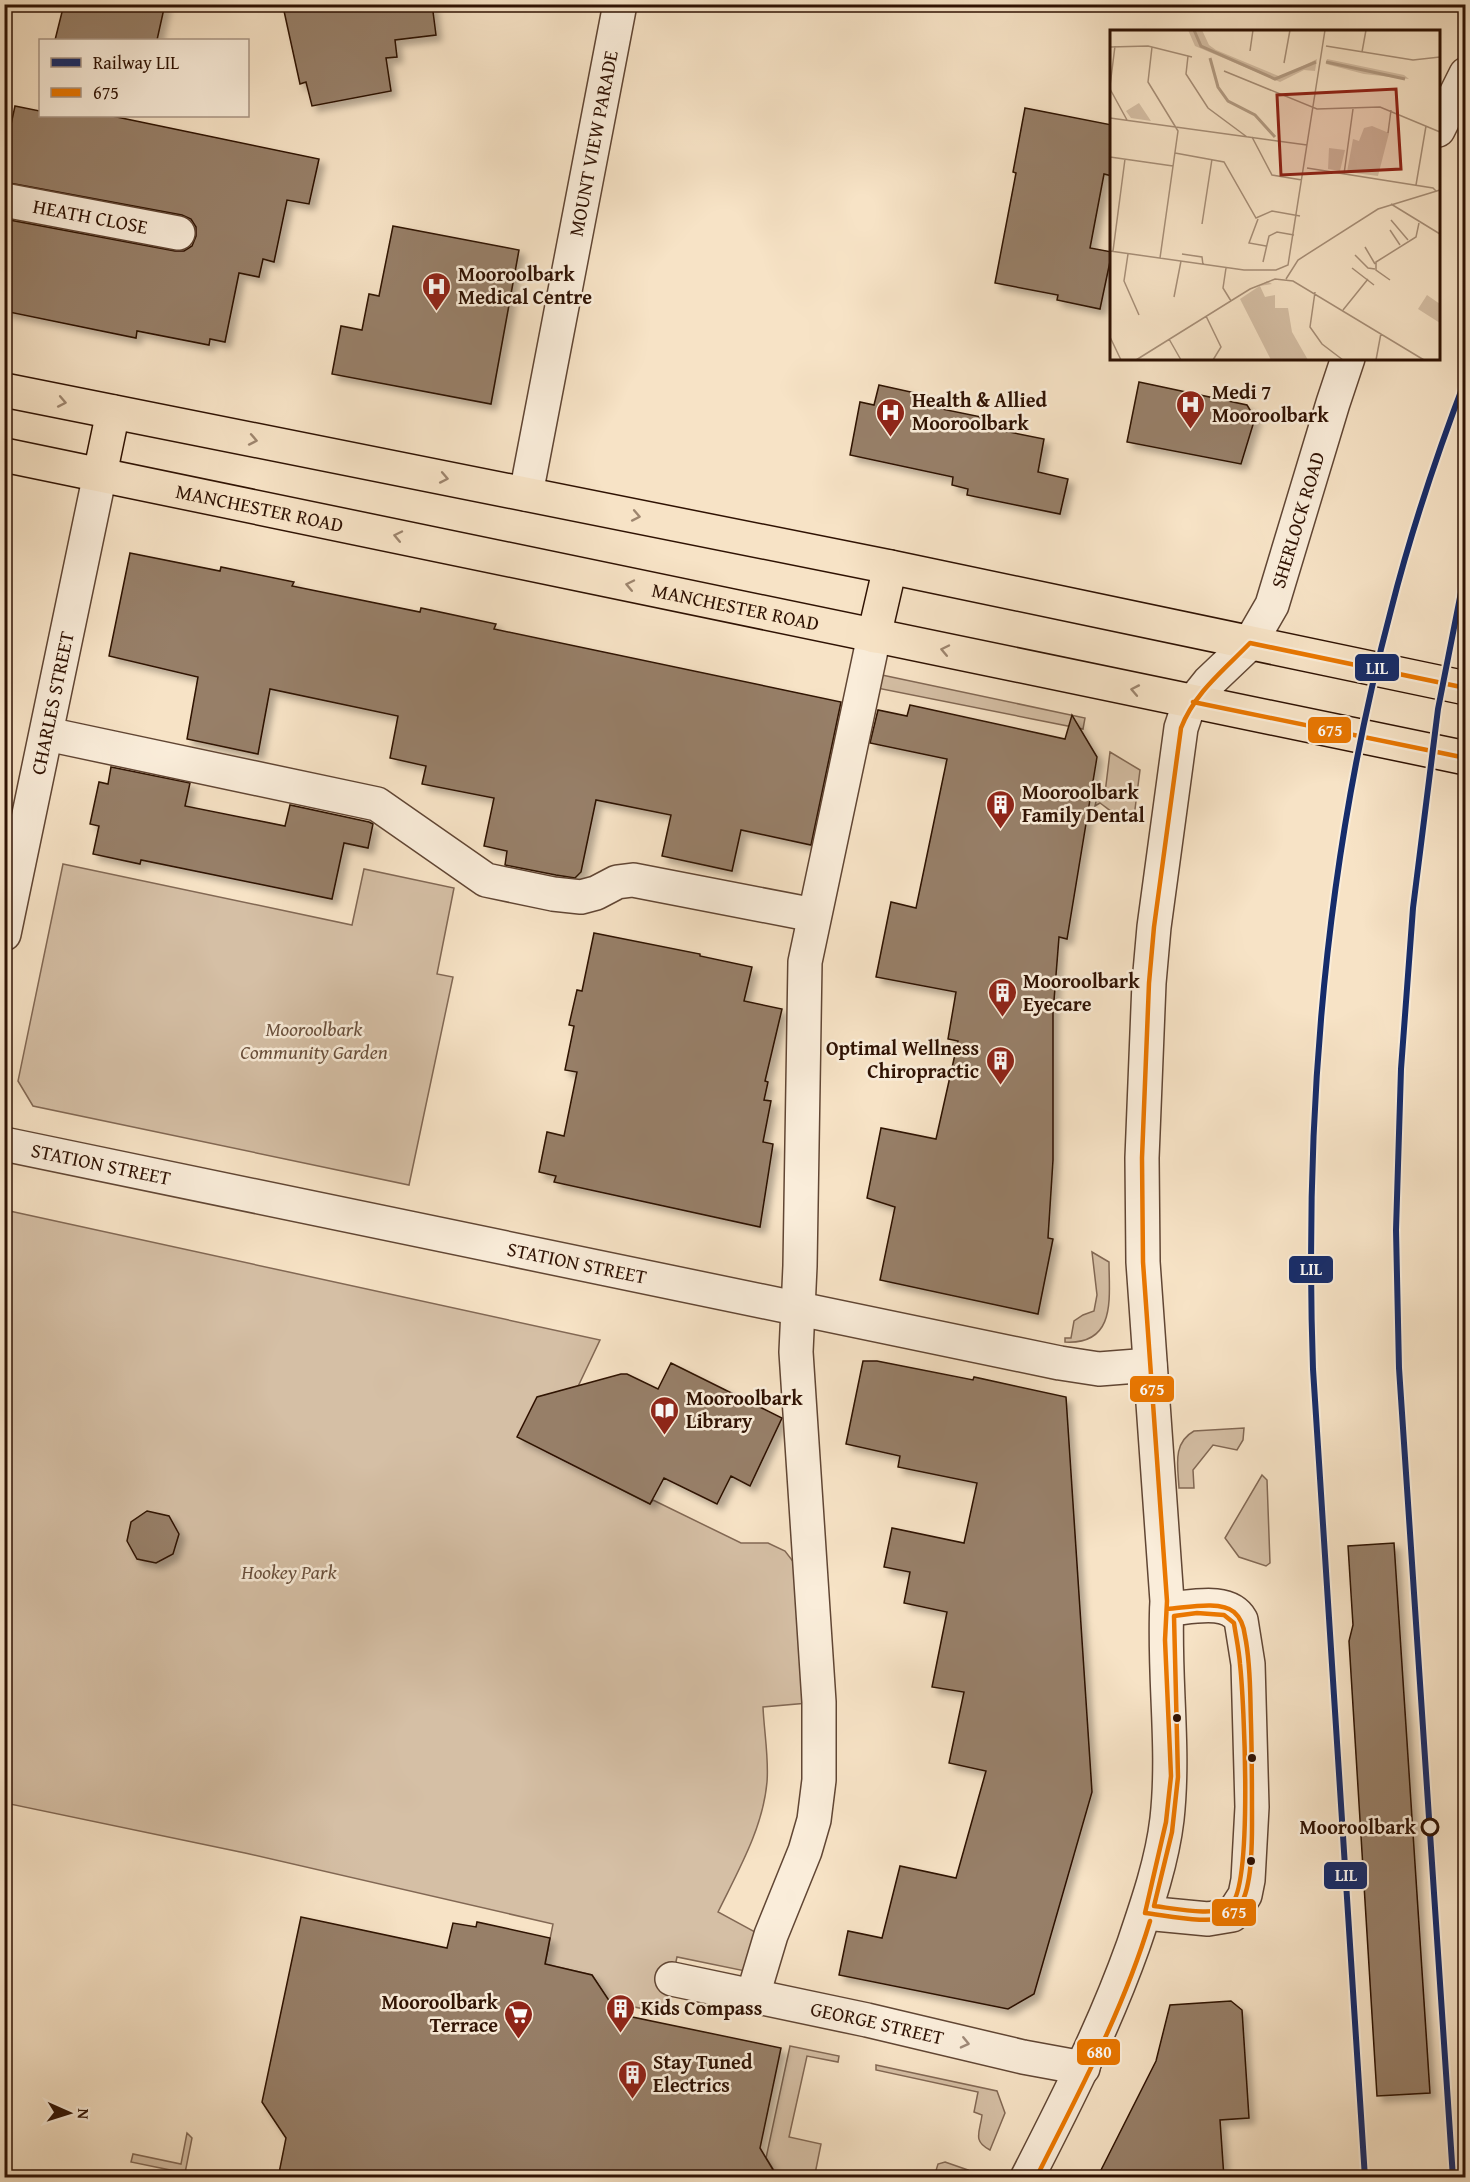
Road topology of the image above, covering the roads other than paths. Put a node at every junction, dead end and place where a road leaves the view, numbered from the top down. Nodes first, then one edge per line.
1 (620, 4) edge
2 (1466, 74) edge
3 (1440, 126) edge
4 (4, 200) edge
5 (178, 232) dead end
6 (1347, 360) edge
7 (4, 390) edge
8 (113, 412) junction
9 (4, 455) edge
10 (100, 474) junction
11 (526, 494) junction
12 (890, 567) junction
13 (874, 636) junction
14 (1250, 643) junction
15 (1466, 688) edge
16 (1193, 702) junction
17 (47, 734) junction
18 (1466, 758) edge
19 (814, 915) junction
20 (4, 934) edge
21 (4, 1144) edge
22 (798, 1309) junction
23 (1150, 1365) junction
24 (1167, 1609) junction
25 (1145, 1913) junction
26 (672, 1979) dead end
27 (753, 1995) junction
28 (1083, 2068) junction
29 (1027, 2178) edge

1 - 11 street, MOUNT VIEW PARADE
2 - 3 street
4 - 5 street, HEATH CLOSE
6 - 14 street, SHERLOCK ROAD
7 -> 8 main road
8 - 10 main road
8 -> 11 main road
9 - 10 main road, MANCHESTER ROAD
13 -> 10 main road, MANCHESTER ROAD
10 - 17 street, CHARLES STREET
11 -> 12 main road
12 - 13 main road
12 - 14 main road
16 -> 13 main road, MANCHESTER ROAD
13 - 19 street
14 - 15 main road
14 - 16 street, SHERLOCK ROAD
16 - 18 main road, MANCHESTER ROAD
16 - 23 street, SHERLOCK ROAD
17 - 19 street
17 - 20 street, CHARLES STREET
19 - 22 street
21 - 22 street, STATION STREET
22 - 23 street, STATION STREET
22 - 27 street
23 - 24 street, SHERLOCK ROAD
24 - 25 street, SHERLOCK ROAD
24 - 25 street
25 - 28 street, SHERLOCK ROAD
26 - 27 street, GEORGE STREET
27 -> 28 street, GEORGE STREET
28 - 29 street, SHERLOCK ROAD

